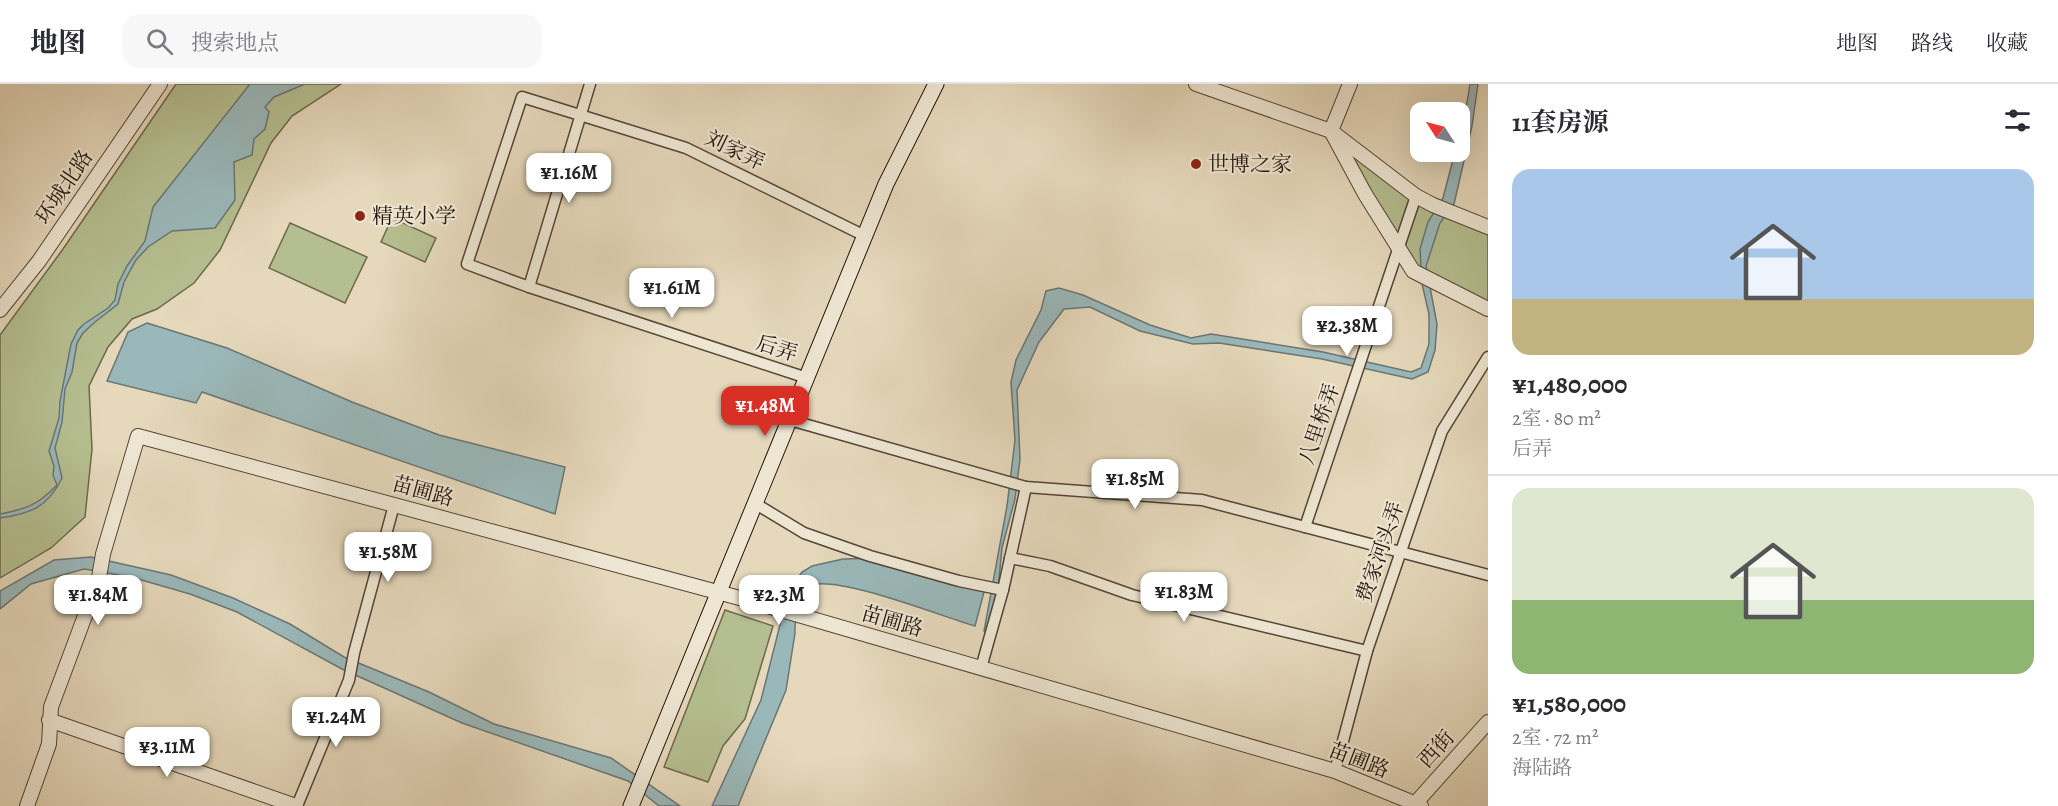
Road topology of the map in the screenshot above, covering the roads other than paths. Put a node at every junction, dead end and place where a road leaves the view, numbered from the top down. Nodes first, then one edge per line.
1 (159, 84) edge
2 (590, 84) edge
3 (936, 84) edge
4 (1196, 84) edge
5 (1350, 84) edge
6 (581, 114) junction
7 (1331, 131) junction
8 (1416, 196) junction
9 (1488, 227) edge
10 (865, 237) junction
11 (1399, 248) junction
12 (529, 287) junction
13 (1488, 309) edge
14 (0, 310) edge
15 (1488, 357) edge
16 (807, 378) junction
17 (790, 420) junction
18 (1026, 487) junction
19 (756, 504) junction
20 (394, 505) junction
21 (1305, 527) junction
22 (1400, 552) junction
23 (1010, 558) junction
24 (1488, 574) edge
25 (1003, 590) junction
26 (718, 593) junction
27 (1367, 651) junction
28 (981, 668) junction
29 (49, 720) junction
30 (1488, 722) edge
31 (1335, 771) junction
32 (1416, 805) edge
33 (27, 806) edge
34 (296, 806) edge
35 (632, 806) edge

1 - 14 street, 环城北路
2 - 6 street
3 - 10 main road
4 - 7 street
5 - 7 street
6 - 10 street, 刘家弄
6 - 12 street
6 - 12 street, 刘家弄
7 - 8 street
7 - 11 street
8 - 9 street
8 - 11 street, 八里桥弄
10 - 16 main road
11 - 13 street
11 - 21 street, 八里桥弄
12 - 16 street, 后弄
15 - 22 street, 费家河头弄
16 - 17 main road
17 - 18 street
17 - 19 main road
18 - 21 street
18 - 23 street
19 - 25 street
19 - 26 main road
20 - 26 street, 苗圃路
20 - 29 street, 苗圃路
20 - 34 street
21 - 22 street
22 - 24 street
22 - 27 street, 费家河头弄
23 - 25 street
23 - 27 street
25 - 28 street
26 - 28 street, 苗圃路
26 - 35 main road
27 - 31 street, 费家河头弄
28 - 31 street, 苗圃路
29 - 33 street
29 - 34 street
30 - 32 street, 西街
31 - 32 street, 苗圃路

